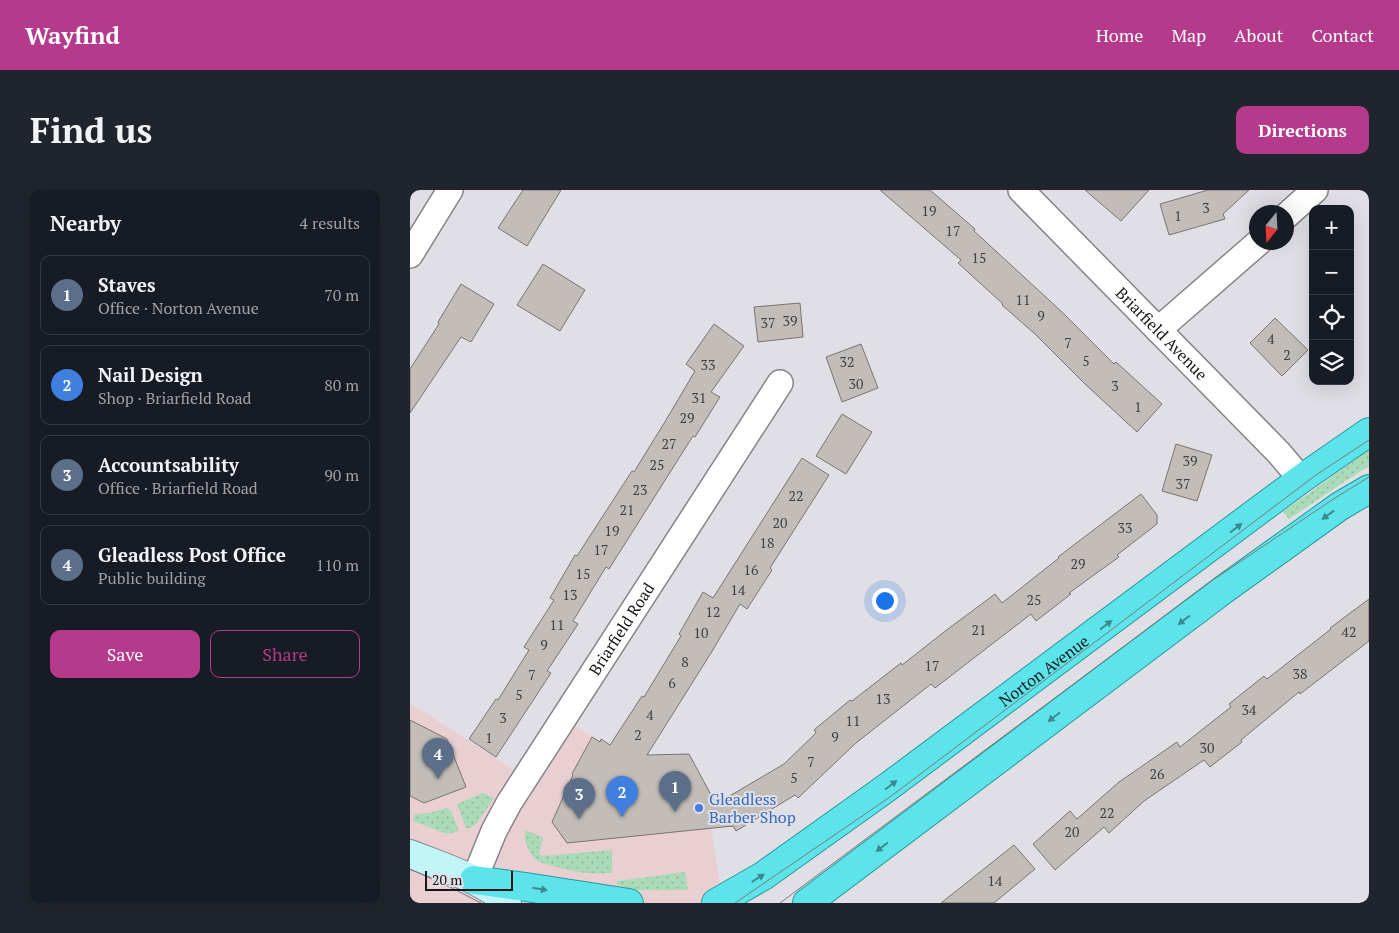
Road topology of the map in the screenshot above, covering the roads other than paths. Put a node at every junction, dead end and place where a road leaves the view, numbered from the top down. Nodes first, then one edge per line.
1 (450, 190) edge
2 (1021, 190) edge
3 (1315, 190) edge
4 (1294, 209) edge
5 (1249, 250) edge
6 (410, 254) edge
7 (1158, 330) junction
8 (780, 382) dead end
9 (1369, 432) edge
10 (1301, 479) junction
11 (1369, 489) edge
12 (410, 854) edge
13 (474, 880) junction
14 (507, 903) edge
15 (629, 903) edge
16 (716, 903) edge
17 (807, 903) edge

1 - 6 street
2 - 7 street, Briarfield Avenue
3 - 4 street
5 - 7 street
7 - 10 street, Briarfield Avenue
8 - 13 street, Briarfield Road
9 - 10 highway, Norton Avenue
16 -> 10 highway, Norton Avenue
11 -> 17 highway
12 - 13 main road
13 - 14 main road
13 -> 15 highway

